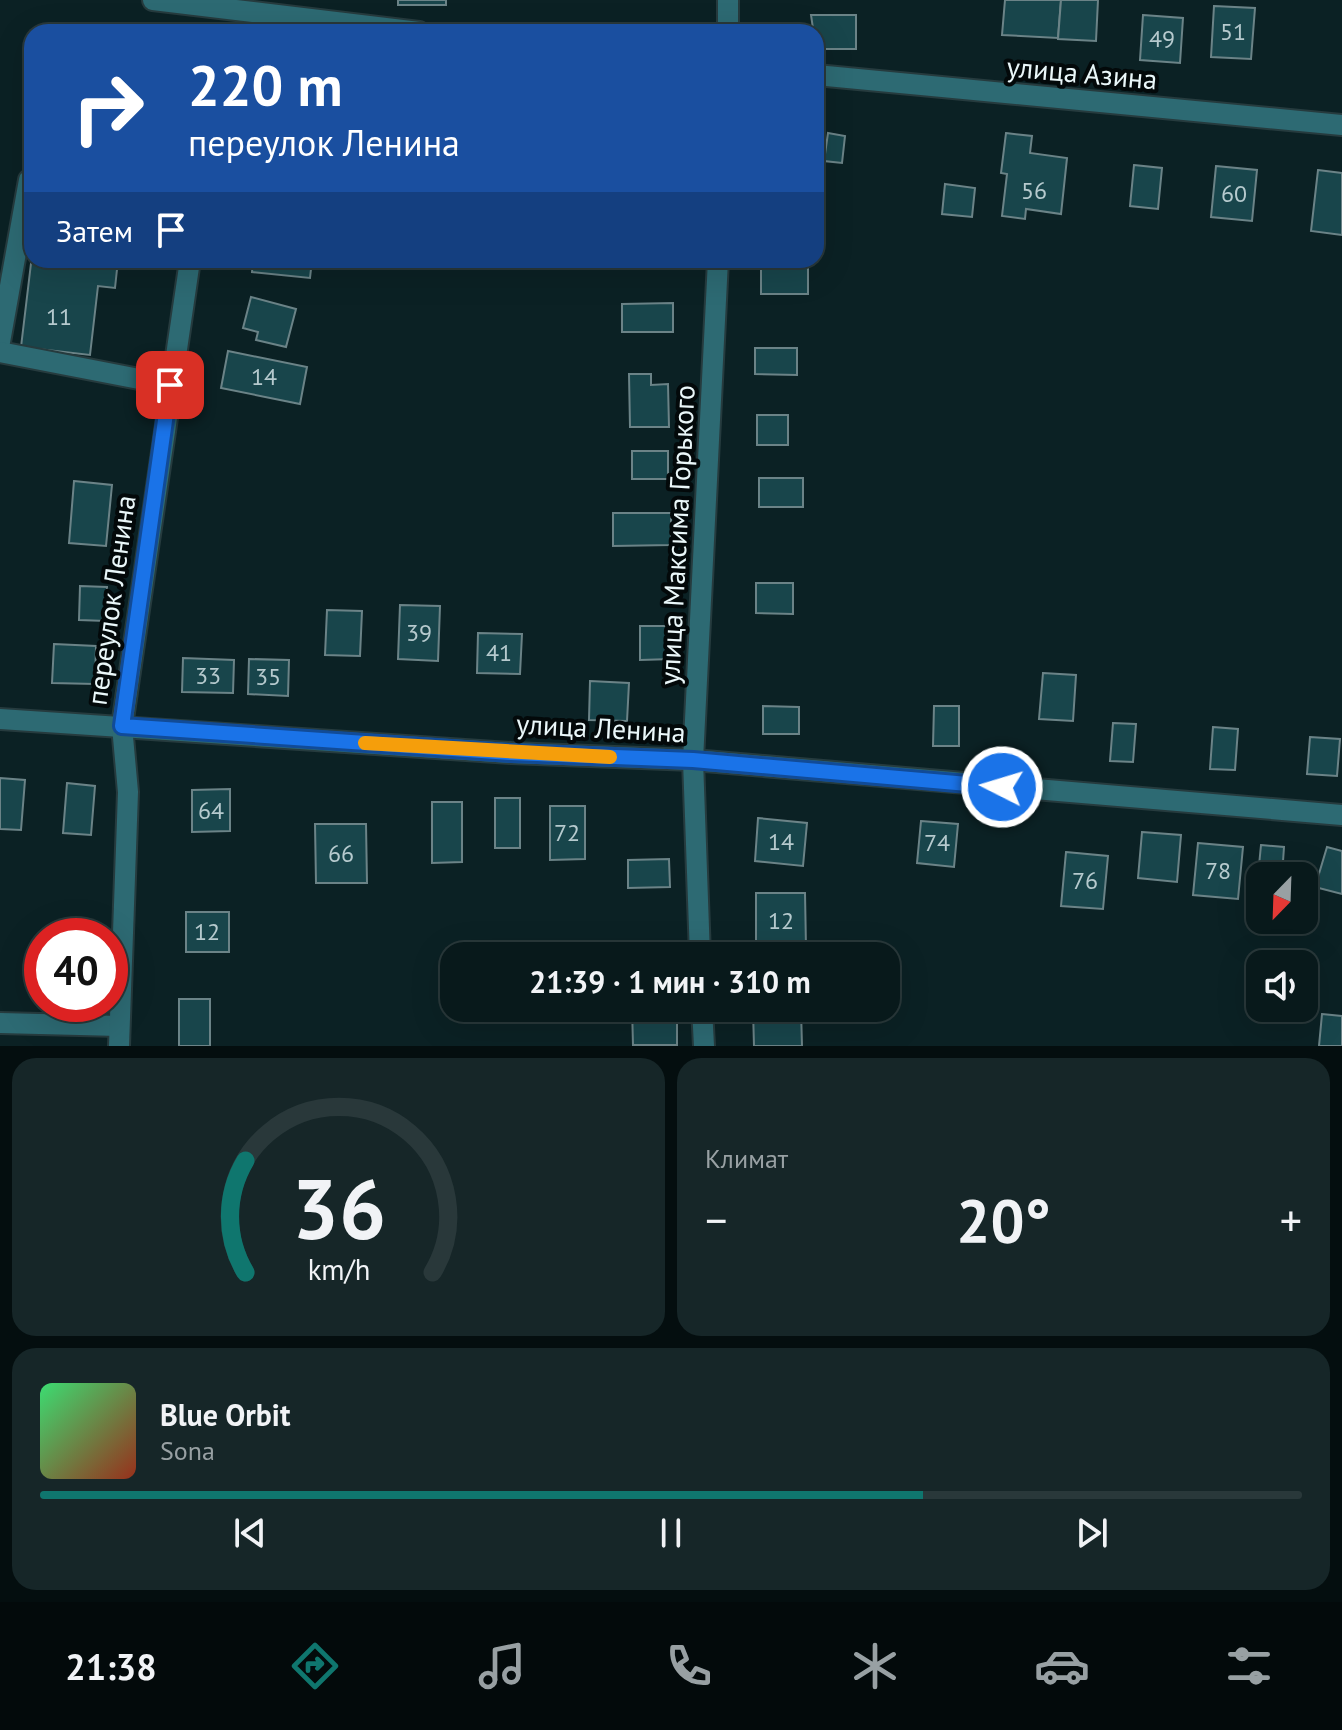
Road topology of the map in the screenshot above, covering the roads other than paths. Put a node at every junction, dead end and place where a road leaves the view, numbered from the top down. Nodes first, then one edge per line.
1 (153, 0) edge
2 (728, 0) edge
3 (235, 6) edge
4 (362, 24) edge
5 (728, 24) edge
6 (824, 76) edge
7 (1342, 125) edge
8 (24, 208) edge
9 (189, 268) edge
10 (718, 268) edge
11 (0, 342) edge
12 (0, 352) edge
13 (170, 385) junction
14 (0, 719) edge
15 (122, 726) junction
16 (693, 760) junction
17 (1342, 815) edge
18 (700, 942) edge
19 (703, 1022) edge
20 (0, 1023) edge
21 (119, 1036) edge
22 (704, 1046) edge

1 - 3 street
2 - 5 street
3 - 4 street
6 - 7 street, улица Азина
8 - 11 street
9 - 13 street, переулок Ленина
10 - 16 street, улица Максима Горького
12 - 13 street
13 - 15 street, переулок Ленина
14 - 15 street, улица Ленина
15 - 16 street, улица Ленина
15 - 21 street, переулок Ленина
16 - 17 street, улица Ленина
16 - 18 street, улица Максима Горького
19 - 22 street
20 - 21 street

